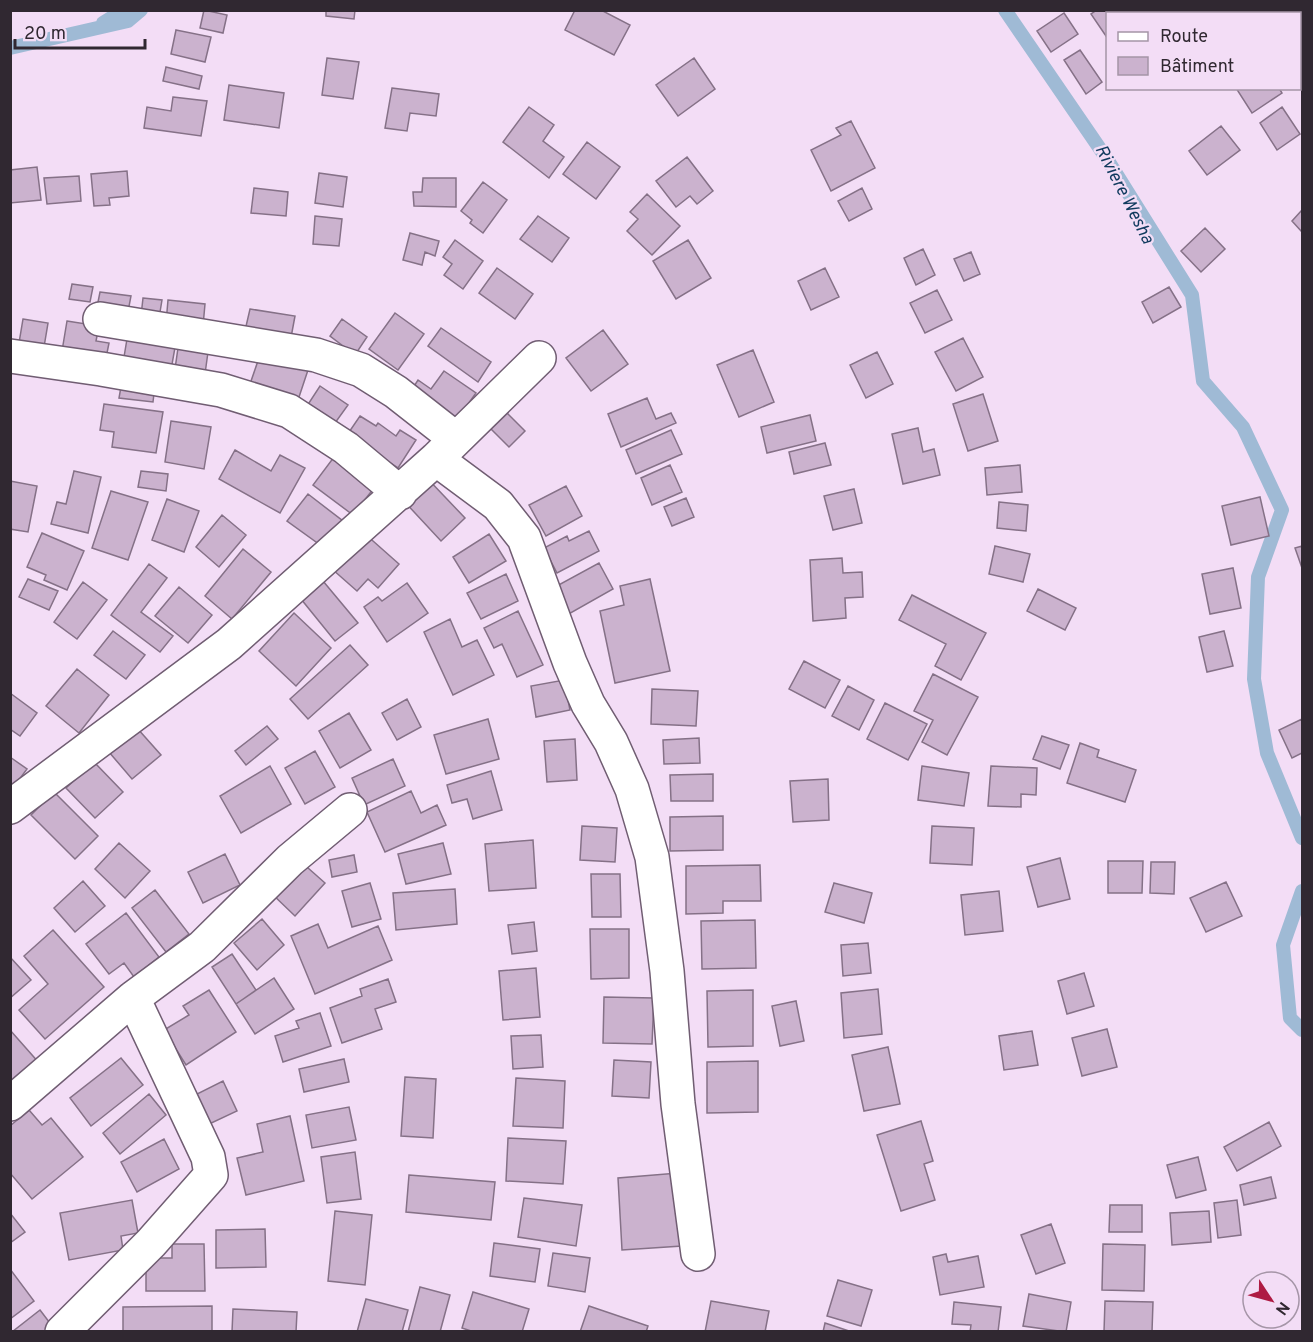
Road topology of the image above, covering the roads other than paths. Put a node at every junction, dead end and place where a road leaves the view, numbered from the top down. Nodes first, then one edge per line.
1 (100, 319) dead end
2 (10, 356) edge
3 (539, 358) dead end
4 (446, 449) junction
5 (400, 493) junction
6 (10, 807) edge
7 (350, 810) dead end
8 (133, 998) junction
9 (10, 1104) edge
10 (698, 1254) dead end
11 (62, 1332) edge

1 - 4 street
2 - 5 street
3 - 4 street
4 - 5 street
4 - 10 street
5 - 6 street
7 - 8 street
8 - 9 street
8 - 11 street

